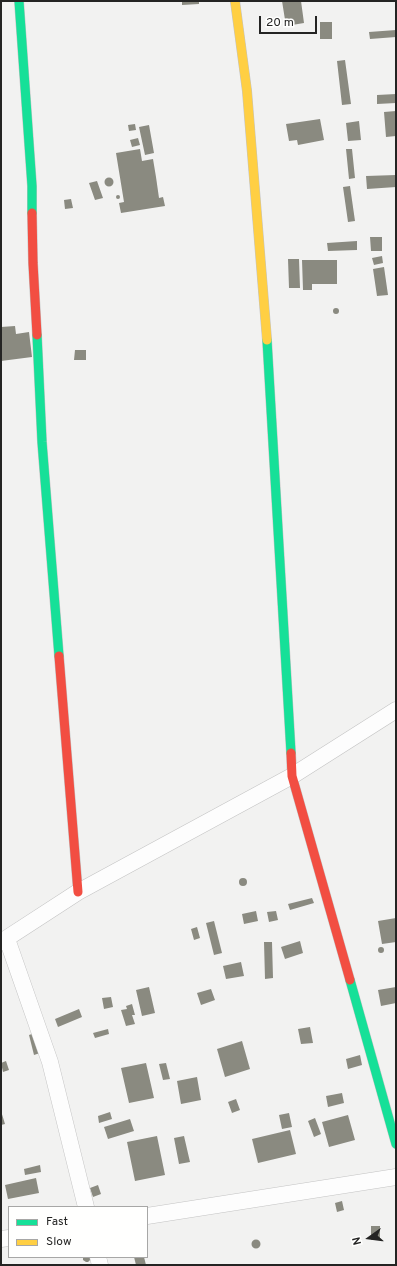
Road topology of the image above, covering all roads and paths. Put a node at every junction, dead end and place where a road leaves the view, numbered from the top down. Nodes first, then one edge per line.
1 (19, 1) edge
2 (235, 1) edge
3 (396, 710) edge
4 (292, 776) junction
5 (78, 892) junction
6 (4, 940) edge
7 (396, 1144) edge
8 (396, 1177) edge
9 (86, 1206) edge
10 (148, 1216) edge

1 - 5 street
2 - 4 street
3 - 4 street
4 - 5 street
4 - 7 street
5 - 6 street
6 - 9 street
8 - 10 street

